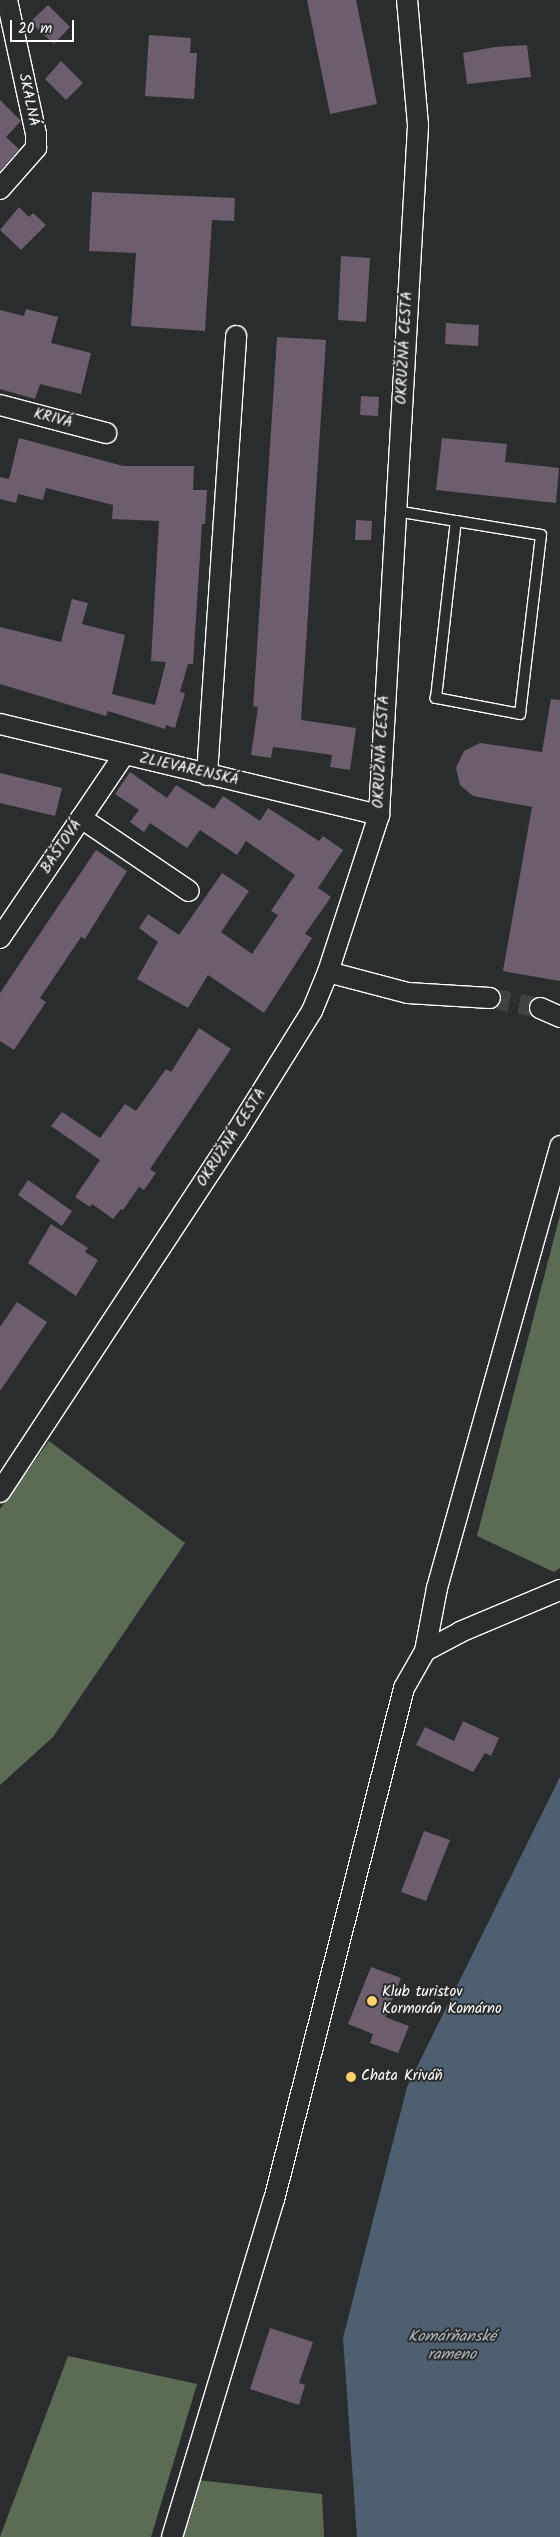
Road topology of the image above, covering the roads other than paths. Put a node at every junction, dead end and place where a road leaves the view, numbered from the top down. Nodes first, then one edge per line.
1 (7, 0) edge
2 (407, 0) edge
3 (0, 188) edge
4 (236, 336) dead end
5 (0, 405) edge
6 (106, 433) dead end
7 (396, 511) junction
8 (456, 521) junction
9 (0, 724) edge
10 (124, 755) junction
11 (207, 775) junction
12 (378, 815) junction
13 (81, 818) junction
14 (189, 891) dead end
15 (0, 938) edge
16 (328, 972) junction
17 (490, 998) tunnel mouth
18 (540, 1008) tunnel mouth
19 (560, 1017) edge
20 (560, 1146) edge
21 (0, 1492) edge
22 (560, 1590) edge
23 (425, 1651) junction
24 (172, 2537) edge

1 - 3 street, SKALNÁ
2 - 7 street, OKRUŽNÁ CESTA
4 - 11 street
5 - 6 street, KRIVÁ
7 - 8 lane
7 - 12 street, OKRUŽNÁ CESTA
8 - 8 lane
9 - 10 street, ZLIEVARENSKÁ
10 - 11 street, ZLIEVARENSKÁ
10 - 13 street, BAŠTOVÁ
11 - 12 street, ZLIEVARENSKÁ
12 - 16 street, OKRUŽNÁ CESTA
13 - 14 street
13 - 15 street, BAŠTOVÁ
16 - 17 street
16 - 21 street, OKRUŽNÁ CESTA
18 - 19 street
20 - 23 street
22 - 23 street
23 - 24 street

